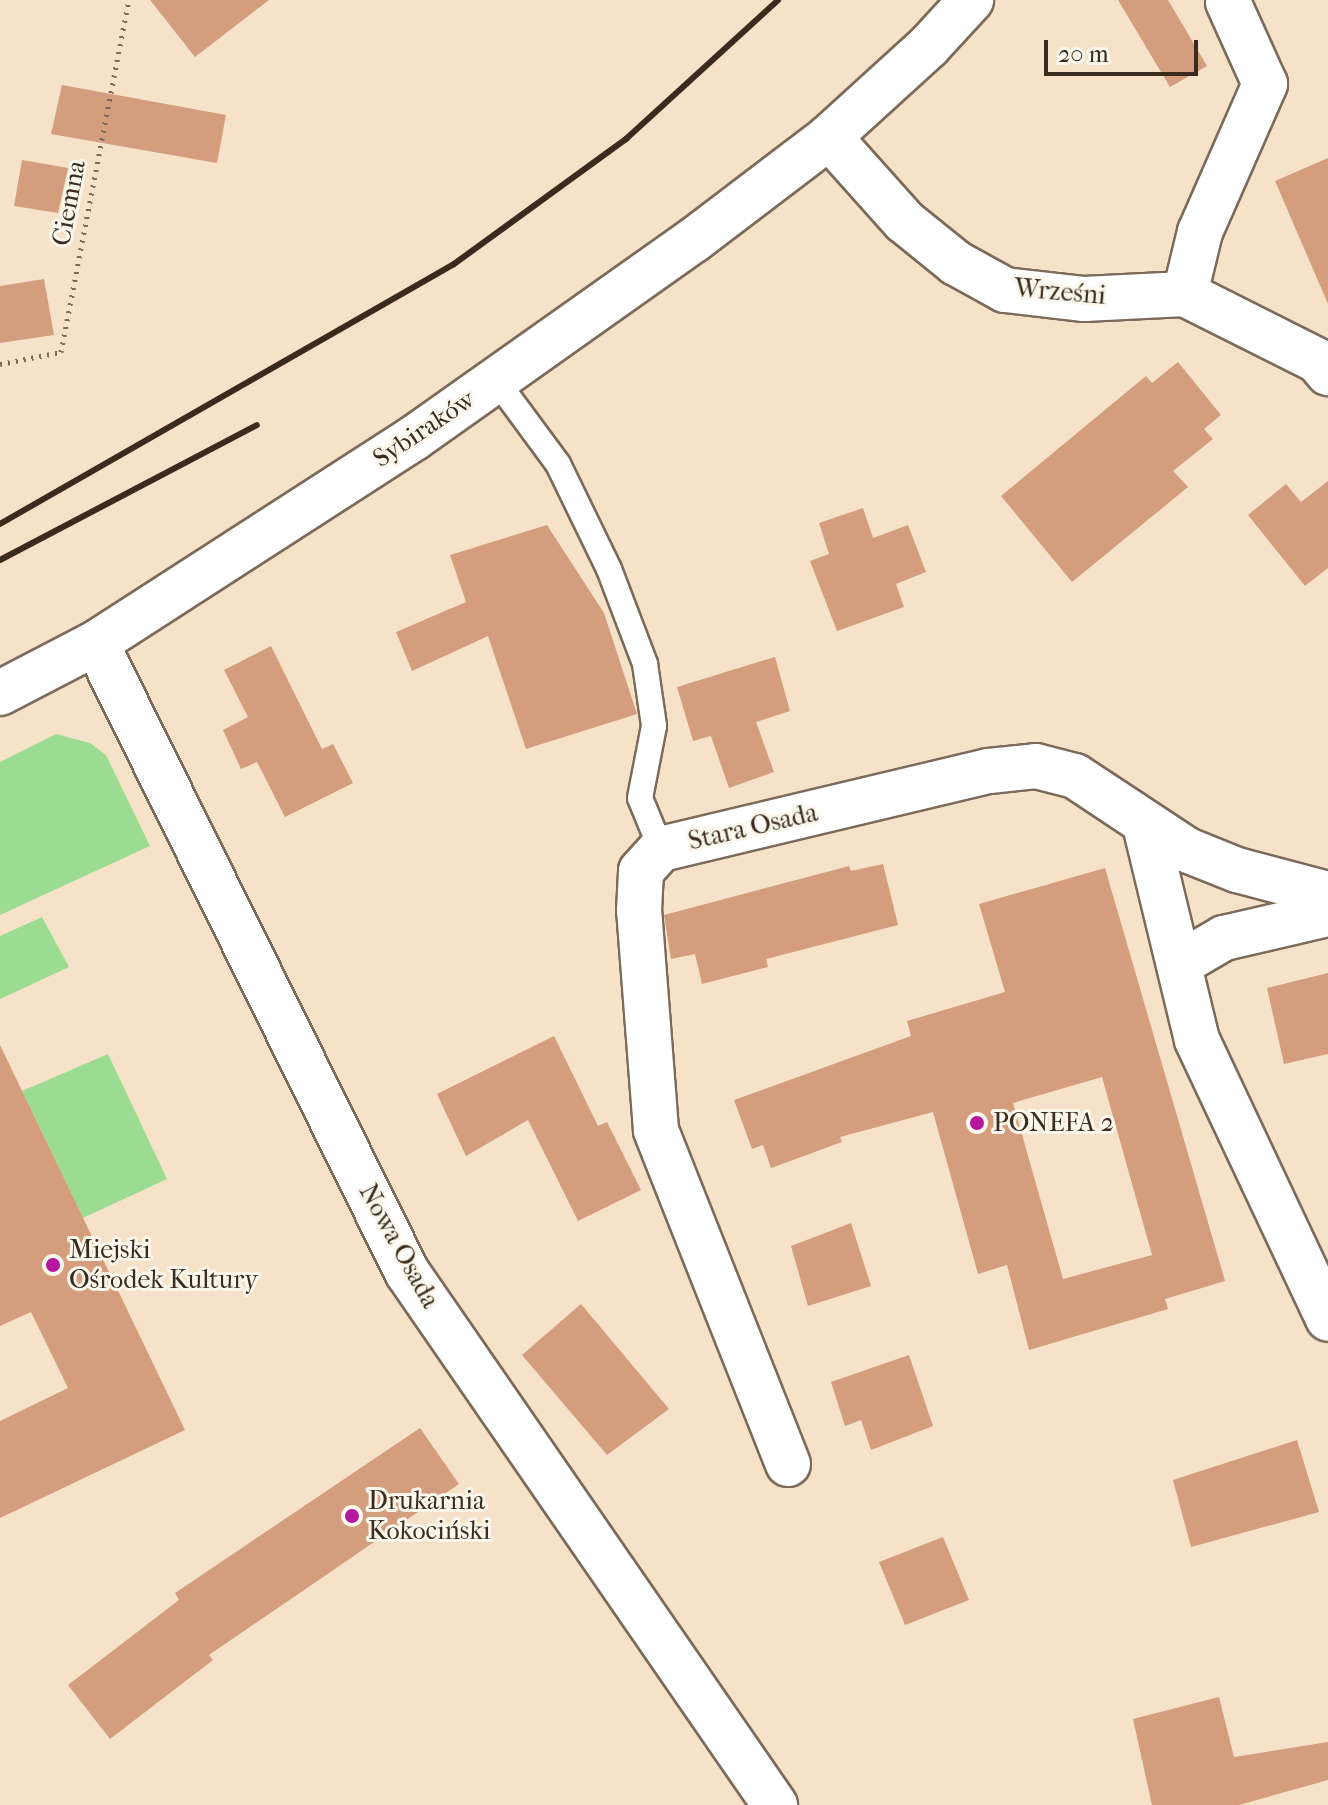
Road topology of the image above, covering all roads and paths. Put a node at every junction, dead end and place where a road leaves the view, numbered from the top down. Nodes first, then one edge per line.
1 (129, 0) edge
2 (971, 0) edge
3 (1228, 2) dead end
4 (829, 137) junction
5 (1185, 294) junction
6 (1325, 363) edge
7 (0, 364) edge
8 (496, 380) junction
9 (96, 643) junction
10 (0, 693) edge
11 (1145, 825) junction
12 (661, 849) junction
13 (1328, 894) edge
14 (1328, 914) edge
15 (1181, 963) junction
16 (1328, 1319) edge
17 (788, 1464) dead end
18 (775, 1805) edge

1 - 7 path, Ciemna
2 - 4 street, Sybiraków
3 - 5 street
4 - 5 street, Wrześni
4 - 8 street, Sybiraków
5 - 6 street, Wrześni
8 - 9 street, Sybiraków
8 - 12 lane, Stara Osada
9 - 10 street, Sybiraków
9 - 18 street, Nowa Osada
11 - 12 street, Stara Osada
11 - 13 street, Stara Osada
11 - 15 street
12 - 17 street
14 - 15 street
15 - 16 street

